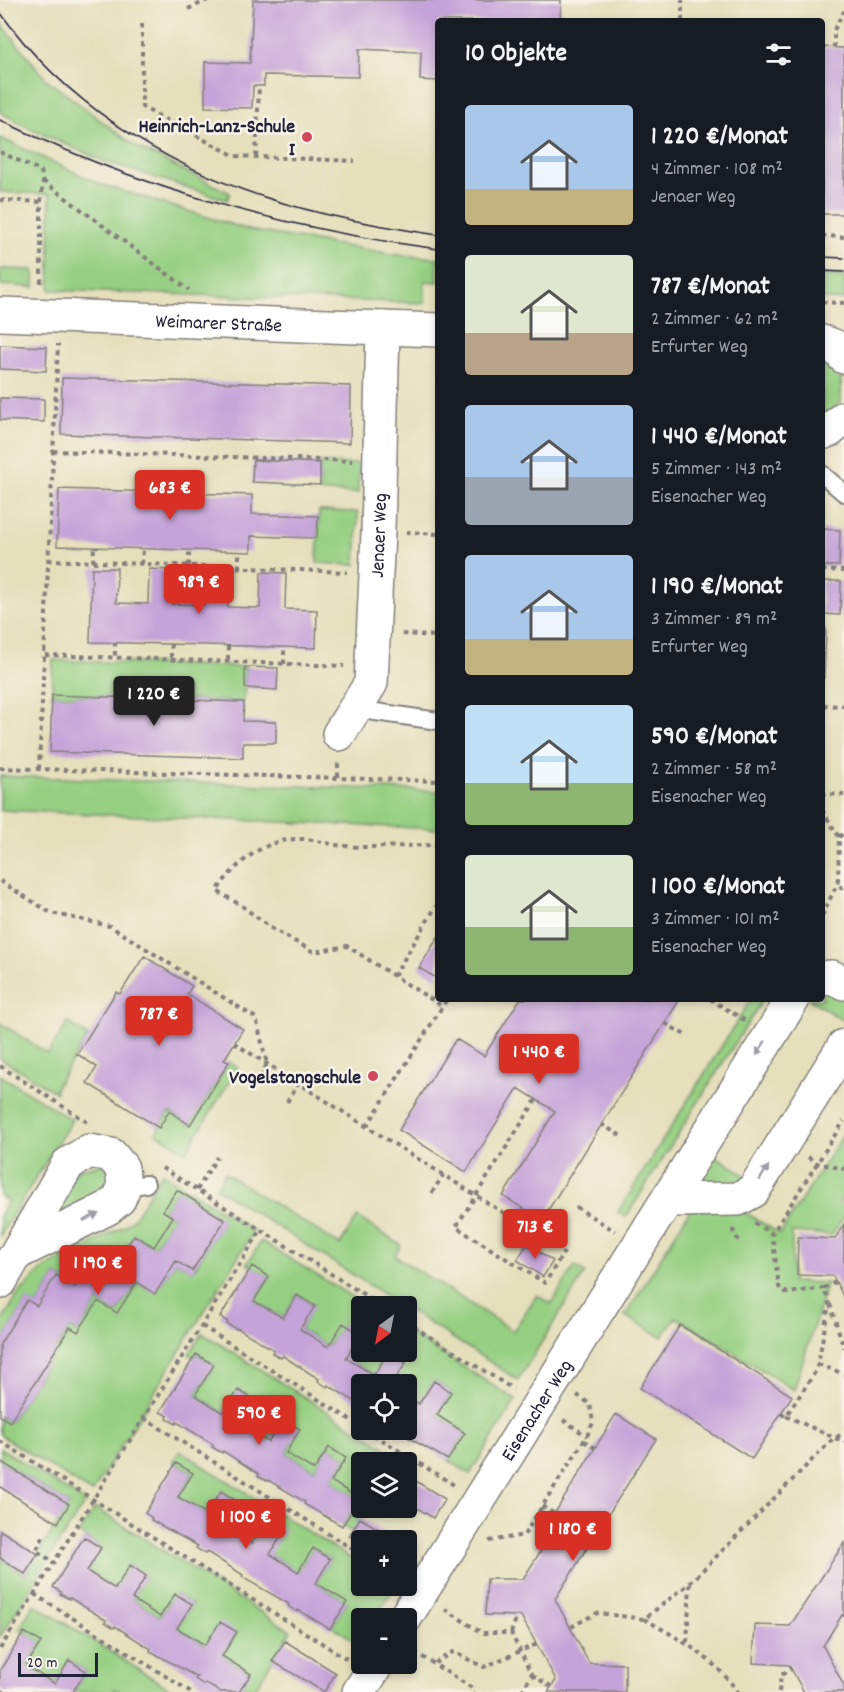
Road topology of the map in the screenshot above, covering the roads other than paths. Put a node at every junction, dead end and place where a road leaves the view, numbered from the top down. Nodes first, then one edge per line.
1 (0, 314) edge
2 (383, 328) junction
3 (435, 330) edge
4 (825, 343) edge
5 (844, 357) edge
6 (844, 418) edge
7 (825, 432) edge
8 (825, 477) edge
9 (844, 493) edge
10 (347, 721) joint
11 (435, 721) edge
12 (825, 978) edge
13 (844, 983) edge
14 (791, 1002) edge
15 (844, 1046) edge
16 (668, 1200) junction
17 (19, 1252) junction
18 (0, 1282) edge
19 (413, 1606) edge

1 - 2 street, Weimarer Straße
2 - 3 street, Weimarer Straße
2 - 10 street, Jenaer Weg
4 - 5 street
6 - 7 street
8 - 9 lane
10 - 11 lane
12 - 13 street
14 -> 16 street, Eisenacher Weg
16 -> 15 street
16 - 19 street, Eisenacher Weg
17 -> 17 street
17 - 18 street

